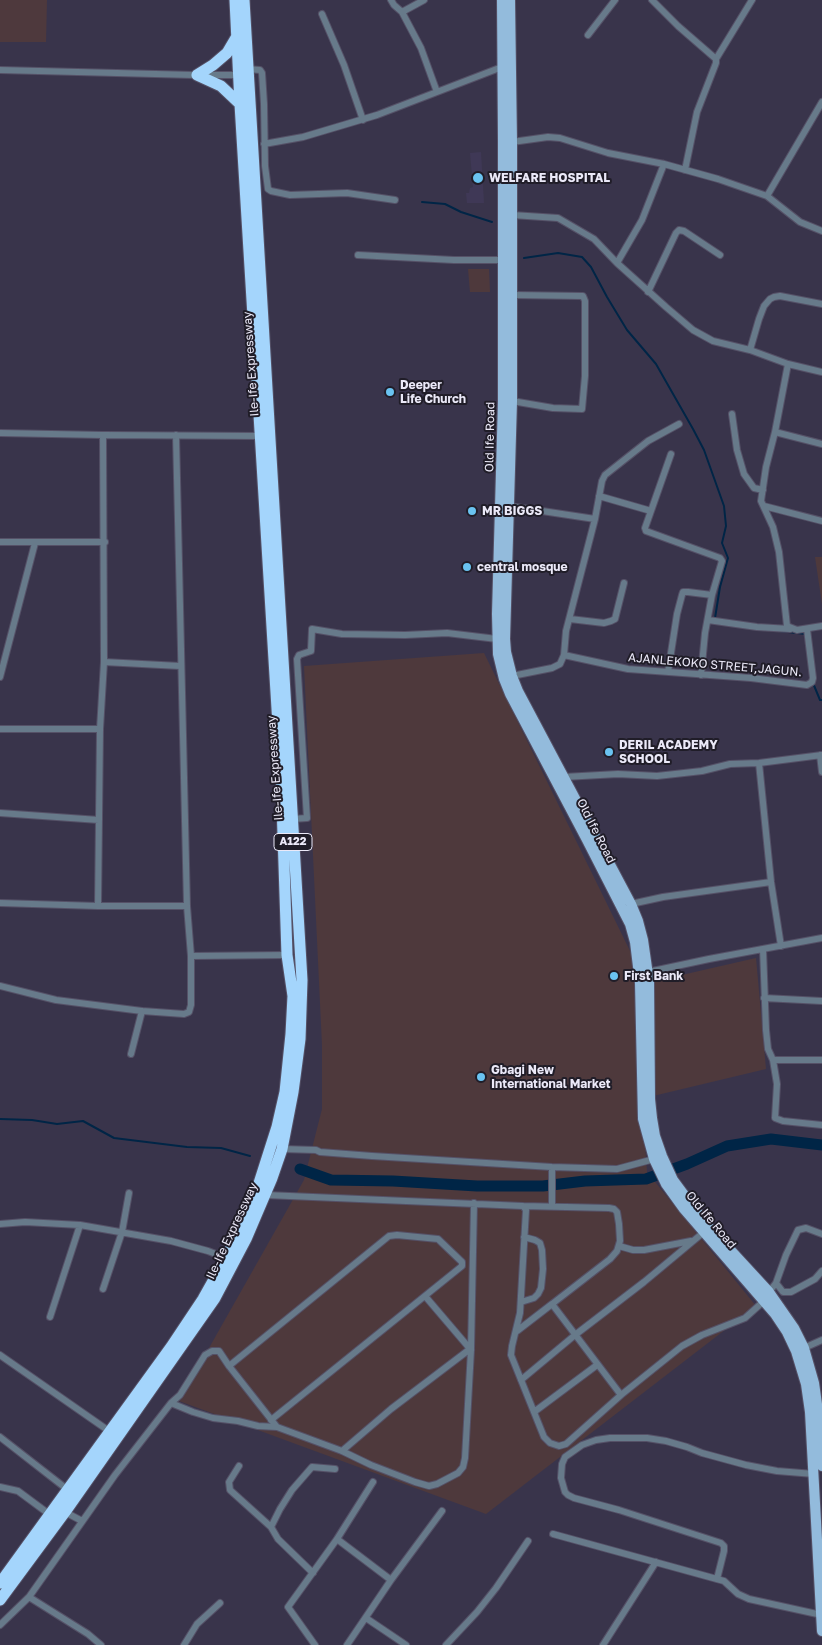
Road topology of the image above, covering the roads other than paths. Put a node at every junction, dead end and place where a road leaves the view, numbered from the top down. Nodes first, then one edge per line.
1 (235, 0) edge
2 (244, 0) edge
3 (391, 0) edge
4 (424, 0) edge
5 (502, 0) edge
6 (510, 0) edge
7 (615, 0) edge
8 (652, 0) edge
9 (752, 0) edge
10 (402, 12) junction
11 (322, 14) dead end
12 (588, 34) dead end
13 (237, 36) junction
14 (716, 59) junction
15 (502, 67) junction
16 (0, 70) edge
17 (243, 72) junction
18 (197, 75) junction
19 (437, 92) junction
20 (822, 102) edge
21 (240, 104) junction
22 (363, 120) junction
23 (512, 142) junction
24 (264, 144) junction
25 (664, 164) junction
26 (508, 166) junction
27 (685, 170) junction
28 (767, 196) junction
29 (395, 200) dead end
30 (512, 215) junction
31 (822, 231) edge
32 (358, 255) dead end
33 (720, 255) dead end
34 (504, 260) junction
35 (617, 263) junction
36 (648, 292) junction
37 (512, 295) junction
38 (822, 304) edge
39 (750, 350) junction
40 (788, 364) junction
41 (822, 372) edge
42 (512, 401) junction
43 (732, 414) dead end
44 (679, 424) dead end
45 (776, 432) junction
46 (0, 433) edge
47 (103, 435) junction
48 (176, 435) junction
49 (261, 436) junction
50 (822, 444) edge
51 (506, 454) junction
52 (671, 454) dead end
53 (763, 490) junction
54 (599, 496) junction
55 (509, 506) junction
56 (764, 506) junction
57 (651, 511) junction
58 (594, 519) junction
59 (822, 521) edge
60 (0, 542) edge
61 (104, 542) junction
62 (35, 543) junction
63 (624, 583) dead end
64 (712, 595) junction
65 (570, 619) junction
66 (708, 620) junction
67 (822, 626) edge
68 (791, 629) junction
69 (807, 629) junction
70 (497, 639) junction
71 (564, 655) junction
72 (104, 662) junction
73 (180, 666) junction
74 (668, 672) junction
75 (701, 675) junction
76 (512, 676) junction
77 (0, 677) edge
78 (0, 728) edge
79 (100, 730) junction
80 (821, 755) edge
81 (759, 763) junction
82 (822, 772) edge
83 (564, 777) junction
84 (0, 813) edge
85 (292, 819) junction
86 (99, 820) junction
87 (591, 838) junction
88 (770, 882) junction
89 (0, 903) edge
90 (631, 904) junction
91 (98, 906) junction
92 (187, 906) junction
93 (822, 938) edge
94 (781, 946) junction
95 (763, 949) junction
96 (287, 955) junction
97 (191, 956) junction
98 (648, 972) junction
99 (0, 986) edge
100 (764, 998) junction
101 (822, 1001) edge
102 (142, 1011) junction
103 (131, 1054) dead end
104 (773, 1060) junction
105 (822, 1060) edge
106 (647, 1118) junction
107 (822, 1125) edge
108 (282, 1149) junction
109 (654, 1159) junction
110 (552, 1169) junction
111 (666, 1175) junction
112 (129, 1193) dead end
113 (266, 1195) junction
114 (474, 1203) junction
115 (552, 1205) junction
116 (523, 1206) junction
117 (0, 1224) edge
118 (80, 1225) junction
119 (122, 1232) junction
120 (704, 1232) junction
121 (822, 1234) edge
122 (524, 1237) junction
123 (692, 1240) junction
124 (619, 1246) junction
125 (226, 1258) junction
126 (463, 1264) junction
127 (472, 1264) junction
128 (822, 1270) edge
129 (776, 1283) junction
130 (103, 1290) dead end
131 (425, 1296) junction
132 (767, 1296) junction
133 (521, 1302) junction
134 (552, 1304) junction
135 (50, 1317) dead end
136 (516, 1332) junction
137 (575, 1335) junction
138 (822, 1340) edge
139 (804, 1348) junction
140 (471, 1350) junction
141 (0, 1356) edge
142 (597, 1365) junction
143 (229, 1366) junction
144 (521, 1380) junction
145 (621, 1395) junction
146 (171, 1403) junction
147 (534, 1412) junction
148 (271, 1420) junction
149 (277, 1427) junction
150 (108, 1431) junction
151 (0, 1437) edge
152 (816, 1447) junction
153 (342, 1451) junction
154 (239, 1466) dead end
155 (822, 1466) edge
156 (335, 1469) dead end
157 (814, 1474) junction
158 (373, 1482) dead end
159 (0, 1487) edge
160 (68, 1490) junction
161 (442, 1511) dead end
162 (64, 1512) junction
163 (49, 1514) junction
164 (82, 1522) junction
165 (271, 1527) junction
166 (553, 1534) dead end
167 (337, 1539) junction
168 (528, 1541) dead end
169 (656, 1562) junction
170 (313, 1573) junction
171 (717, 1579) junction
172 (391, 1580) junction
173 (0, 1583) edge
174 (29, 1597) junction
175 (0, 1600) edge
176 (220, 1604) dead end
177 (822, 1615) edge
178 (366, 1618) junction
179 (0, 1625) edge
180 (822, 1631) edge
181 (101, 1645) edge
182 (184, 1645) edge
183 (315, 1645) edge
184 (347, 1645) edge
185 (406, 1645) edge
186 (446, 1645) edge
187 (603, 1645) edge

1 - 13 highway, Ile-Ife Expressway / A122
2 - 17 highway, Ile-Ife Expressway / A122
3 - 10 street
4 - 10 street
5 - 15 main road, Old Ife Road
6 - 23 main road, Old Ife Road
7 - 12 street
8 - 14 street
9 - 14 street
10 - 19 street
11 - 22 street
13 - 17 highway, Ile-Ife Expressway / A122
13 - 18 highway
14 - 27 street
15 - 19 street
15 - 26 main road, Old Ife Road
16 - 18 street
17 - 18 street
17 - 21 highway, Ile-Ife Expressway / A122
17 - 24 street
17 - 85 highway, Ile-Ife Expressway / A122
18 - 21 highway
19 - 22 street
20 - 28 street
21 - 49 highway, Ile-Ife Expressway / A122
22 - 24 street
23 - 25 street
23 - 26 main road, Old Ife Road
24 - 29 street
25 - 27 street
25 - 35 street
26 - 30 main road, Old Ife Road
26 - 34 main road, Old Ife Road
27 - 28 street
28 - 31 street
30 - 35 street
30 - 37 main road, Old Ife Road
32 - 34 street
33 - 36 street
34 - 51 main road, Old Ife Road
35 - 36 street
36 - 39 street
37 - 42 main road, Old Ife Road
37 - 42 street
38 - 39 street
39 - 40 street
40 - 41 street
40 - 45 street
42 - 51 main road, Old Ife Road
43 - 53 street
44 - 54 street
45 - 50 street
45 - 53 street
46 - 47 street
47 - 48 street
47 - 61 street
48 - 49 street
48 - 73 street
49 - 96 highway, Ile-Ife Expressway / A122
51 - 55 main road, Old Ife Road
51 - 70 main road, Old Ife Road
52 - 57 street
53 - 56 street
54 - 57 street
54 - 58 street
55 - 58 street
55 - 76 main road, Old Ife Road
56 - 59 street
56 - 68 street
57 - 64 street
58 - 65 street
60 - 62 street
61 - 62 street
61 - 72 street
62 - 77 street
63 - 65 street
64 - 66 street
64 - 74 street
65 - 71 street
66 - 68 street
66 - 75 street
67 - 69 street
68 - 69 street
69 - 75 street, AJANLEKOKO STREET,JAGUN.
70 - 85 street
70 - 87 main road, Old Ife Road
71 - 74 street, AJANLEKOKO STREET,JAGUN.
71 - 76 street
72 - 73 street
72 - 79 street
73 - 92 street
74 - 75 street, AJANLEKOKO STREET,JAGUN.
76 - 83 main road, Old Ife Road
78 - 79 street
79 - 86 street
80 - 81 street
80 - 82 street
81 - 83 street
81 - 88 street
83 - 87 main road, Old Ife Road
84 - 86 street
85 - 108 highway, Ile-Ife Expressway / A122
86 - 91 street
87 - 90 main road, Old Ife Road
87 - 106 main road, Old Ife Road
88 - 90 street
88 - 94 street
89 - 91 street
90 - 98 main road, Old Ife Road
91 - 92 street
92 - 97 street
93 - 94 street
94 - 95 street
95 - 98 street
95 - 100 street
96 - 97 street
96 - 125 highway, Ile-Ife Expressway / A122
97 - 102 street
98 - 106 main road, Old Ife Road
99 - 102 street
100 - 101 street
100 - 104 street
102 - 103 street
104 - 105 street
104 - 107 street
106 - 109 main road, Old Ife Road
106 - 111 main road, Old Ife Road
108 - 110 street
108 - 113 highway, Ile-Ife Expressway / A122
109 - 110 street
109 - 111 main road, Old Ife Road
110 - 115 street
111 - 120 main road, Old Ife Road
111 - 132 main road, Old Ife Road
112 - 119 street
113 - 114 street
113 - 162 highway, Ile-Ife Expressway / A122
114 - 116 street
114 - 127 street
115 - 116 street
115 - 124 street
116 - 122 street
117 - 118 street
118 - 119 street
118 - 135 street
119 - 125 street
119 - 130 street
120 - 123 street
120 - 132 main road, Old Ife Road
121 - 129 street
122 - 133 street
122 - 133 street
123 - 124 street
123 - 137 street
124 - 134 street
125 - 150 highway, Ile-Ife Expressway / A122
126 - 127 street
126 - 131 street
126 - 143 street
127 - 140 street
128 - 129 street
129 - 132 street
131 - 140 street
131 - 148 street
132 - 139 main road, Old Ife Road
132 - 145 street
132 - 152 main road, Old Ife Road
133 - 136 street
134 - 136 street
134 - 137 street
136 - 144 street
137 - 142 street
137 - 144 street
138 - 139 street
139 - 152 main road, Old Ife Road
140 - 153 street
140 - 153 street
141 - 150 street
142 - 145 street
142 - 147 street
143 - 146 street
143 - 148 street
144 - 147 street
145 - 147 street
146 - 149 street
146 - 164 street
148 - 149 street
149 - 153 street
150 - 160 highway, Ile-Ife Expressway / A122
151 - 160 street
152 - 155 main road, Old Ife Road
152 - 157 main road, Old Ife Road
154 - 165 street
156 - 165 street
157 - 171 street
157 - 177 main road, Old Ife Road
158 - 167 street
159 - 163 street
160 - 163 highway, Ile-Ife Expressway / A122
161 - 172 street
162 - 164 street
162 - 175 highway, Ile-Ife Expressway / A122
163 - 173 highway, Ile-Ife Expressway / A122
164 - 174 street
165 - 170 street
166 - 169 street
167 - 170 street
167 - 172 street
168 - 186 street
169 - 171 street
169 - 187 street
170 - 183 street
171 - 177 street
172 - 178 street
174 - 179 street
174 - 181 street
176 - 182 street
177 - 180 main road, Old Ife Road
178 - 184 street
178 - 185 street

